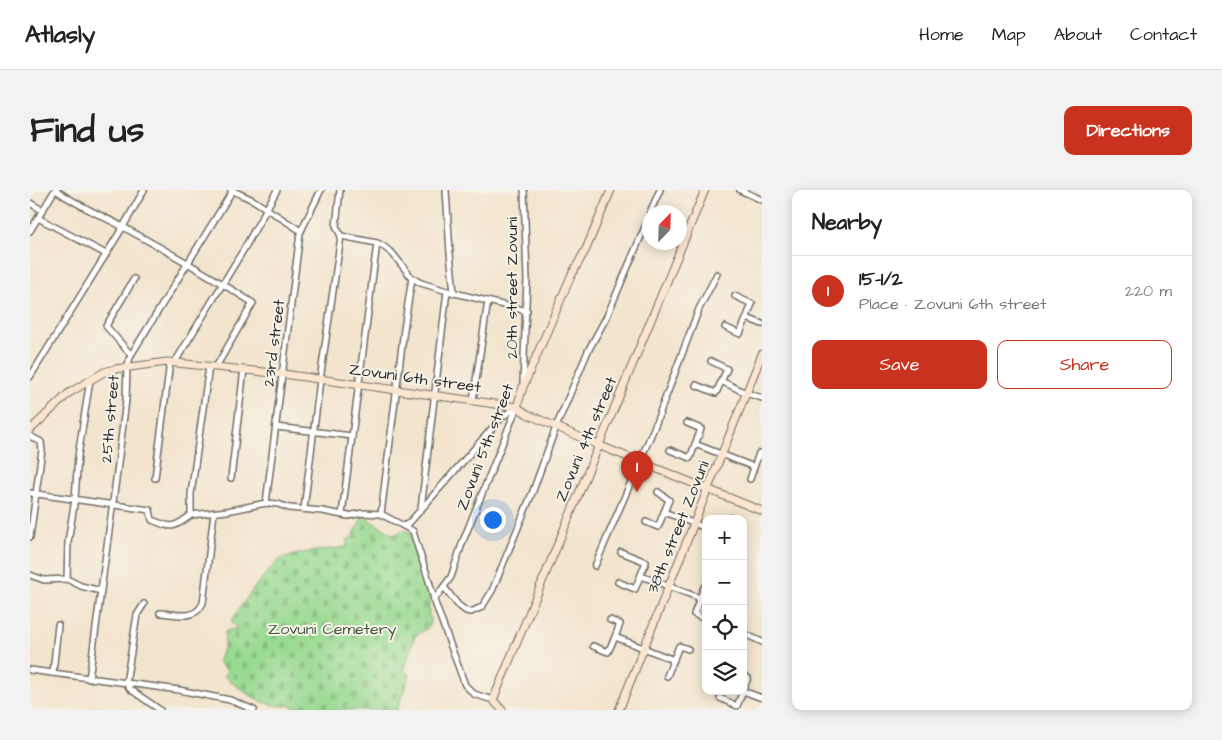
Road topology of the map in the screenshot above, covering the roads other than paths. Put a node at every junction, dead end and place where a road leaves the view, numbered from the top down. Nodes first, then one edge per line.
1 (56, 190) edge
2 (144, 190) edge
3 (232, 190) edge
4 (277, 190) edge
5 (321, 190) edge
6 (340, 190) edge
7 (446, 190) edge
8 (524, 190) edge
9 (611, 190) edge
10 (660, 190) edge
11 (705, 190) edge
12 (740, 190) edge
13 (761, 197) edge
14 (30, 203) edge
15 (654, 205) edge
16 (42, 210) junction
17 (266, 210) junction
18 (38, 218) junction
19 (123, 227) junction
20 (30, 231) edge
21 (301, 231) junction
22 (642, 233) edge
23 (341, 236) junction
24 (377, 243) junction
25 (106, 254) junction
26 (189, 264) junction
27 (717, 274) dead end
28 (412, 278) junction
29 (134, 279) dead end
30 (223, 284) junction
31 (447, 291) junction
32 (454, 293) junction
33 (735, 296) dead end
34 (488, 301) junction
35 (527, 311) junction
36 (747, 318) junction
37 (762, 324) edge
38 (725, 327) dead end
39 (762, 354) edge
40 (131, 355) junction
41 (711, 361) dead end
42 (172, 362) junction
43 (213, 366) junction
44 (127, 367) junction
45 (244, 369) junction
46 (282, 374) junction
47 (30, 377) edge
48 (90, 380) junction
49 (320, 380) junction
50 (721, 381) junction
51 (358, 384) junction
52 (696, 385) dead end
53 (523, 387) junction
54 (396, 389) junction
55 (746, 393) junction
56 (434, 394) junction
57 (762, 398) edge
58 (473, 400) junction
59 (517, 407) junction
60 (687, 424) dead end
61 (276, 427) junction
62 (556, 427) junction
63 (30, 430) edge
64 (314, 431) junction
65 (30, 436) edge
66 (352, 436) junction
67 (696, 444) junction
68 (598, 446) junction
69 (670, 450) dead end
70 (759, 453) dead end
71 (722, 454) junction
72 (640, 462) junction
73 (754, 467) junction
74 (156, 478) dead end
75 (231, 478) dead end
76 (750, 479) dead end
77 (707, 488) junction
78 (658, 492) dead end
79 (30, 493) edge
80 (37, 494) junction
81 (75, 499) junction
82 (266, 503) junction
83 (112, 504) junction
84 (304, 509) junction
85 (420, 509) junction
86 (762, 511) edge
87 (664, 512) junction
88 (214, 513) junction
89 (342, 514) junction
90 (381, 514) junction
91 (191, 515) junction
92 (646, 522) dead end
93 (693, 523) junction
94 (404, 526) junction
95 (702, 526) edge
96 (30, 538) edge
97 (621, 552) dead end
98 (595, 566) dead end
99 (30, 575) edge
100 (641, 576) junction
101 (67, 579) junction
102 (618, 582) dead end
103 (669, 586) junction
104 (444, 587) junction
105 (102, 591) junction
106 (702, 592) edge
107 (700, 598) junction
108 (434, 600) junction
109 (144, 604) dead end
110 (160, 613) dead end
111 (700, 617) dead end
112 (610, 620) dead end
113 (58, 625) dead end
114 (747, 635) dead end
115 (615, 637) junction
116 (762, 642) edge
117 (593, 646) dead end
118 (642, 648) junction
119 (688, 649) dead end
120 (674, 660) junction
121 (30, 670) edge
122 (53, 673) junction
123 (667, 676) dead end
124 (89, 678) junction
125 (126, 683) junction
126 (747, 692) edge
127 (741, 695) edge
128 (720, 698) dead end
129 (762, 698) edge
130 (493, 700) junction
131 (160, 710) edge
132 (254, 710) edge
133 (502, 710) edge
134 (619, 710) edge

1 - 16 street
1 - 19 street
2 - 19 street
3 - 17 street
3 - 26 street, 25th street
4 - 17 street
5 - 21 street, 23rd street
6 - 23 street
7 - 32 street
8 - 35 street, 20th street Zovuni
9 - 53 street, Zovuni 5th street
10 - 15 street
11 - 68 street, Zovuni 4th street
12 - 13 street
14 - 16 street
16 - 18 street
17 - 21 street
17 - 30 street
18 - 20 street
18 - 25 street
19 - 25 street
19 - 26 street
21 - 46 street, 23rd street
22 - 62 street
23 - 24 street
23 - 49 street
24 - 28 street
24 - 51 street
25 - 47 street
26 - 30 street
26 - 40 street, 25th street
27 - 72 street
28 - 31 street
28 - 54 street
29 - 40 street
30 - 42 street
30 - 43 street
31 - 32 street
31 - 56 street
32 - 34 street
33 - 36 street
34 - 35 street
34 - 58 street
35 - 53 street, 20th street Zovuni
36 - 37 street
36 - 38 street
39 - 55 street, 38th street Zovuni
40 - 44 street, 25th street
41 - 50 street
42 - 43 street, Zovuni 6th street
42 - 44 street, Zovuni 6th street
42 - 74 street
43 - 45 street, Zovuni 6th street
43 - 91 street
44 - 48 street, Zovuni 6th street
44 - 83 street, 25th street
45 - 46 street, Zovuni 6th street
45 - 75 street
46 - 49 street, Zovuni 6th street
46 - 61 street, 23rd street
48 - 63 street, Zovuni 6th street
48 - 81 street
49 - 51 street, Zovuni 6th street
49 - 64 street
50 - 52 street
50 - 55 street
51 - 54 street, Zovuni 6th street
51 - 66 street
53 - 59 street, Zovuni 5th street
54 - 56 street, Zovuni 6th street
54 - 90 street
55 - 57 street
55 - 71 street, 38th street Zovuni
56 - 58 street, Zovuni 6th street
56 - 85 street
58 - 59 street, Zovuni 6th street
59 - 62 street, Zovuni 6th street
59 - 85 street
59 - 104 street, Zovuni 5th street
60 - 67 street
61 - 64 street
61 - 82 street, 23rd street
62 - 68 street, Zovuni 6th street
62 - 104 street
64 - 66 street
64 - 84 street
65 - 80 street
66 - 89 street
67 - 69 street
67 - 71 street
68 - 72 street, Zovuni 6th street
68 - 130 street, Zovuni 4th street
70 - 73 street
71 - 73 street
71 - 77 street, 38th street Zovuni
72 - 77 street, Zovuni 6th street
72 - 98 street
73 - 76 street
77 - 86 street, Zovuni 6th street
77 - 93 street, 38th street Zovuni
78 - 87 street
79 - 80 street
80 - 81 street
80 - 96 street
81 - 83 street
81 - 101 street
82 - 84 street
82 - 88 street
83 - 91 street
83 - 105 street, 25th street
84 - 89 street
85 - 94 street
87 - 92 street
87 - 93 street
88 - 91 street
88 - 110 street
89 - 90 street
90 - 94 street
93 - 95 street
93 - 103 street, 38th street Zovuni
94 - 108 street
97 - 100 street
99 - 101 street
100 - 102 street
100 - 103 street
101 - 105 street
103 - 107 street
103 - 118 street, 38th street Zovuni
104 - 108 street, Zovuni 5th street
105 - 124 street, 25th street
106 - 107 street
107 - 111 street
108 - 130 street
109 - 125 street
112 - 115 street
113 - 122 street
114 - 116 street
115 - 117 street
115 - 118 street
118 - 120 street
118 - 134 street, 38th street Zovuni
119 - 120 street
120 - 123 street
121 - 122 street
122 - 124 street
124 - 125 street
125 - 131 street
125 - 132 street
126 - 129 street
127 - 128 street
130 - 133 street

